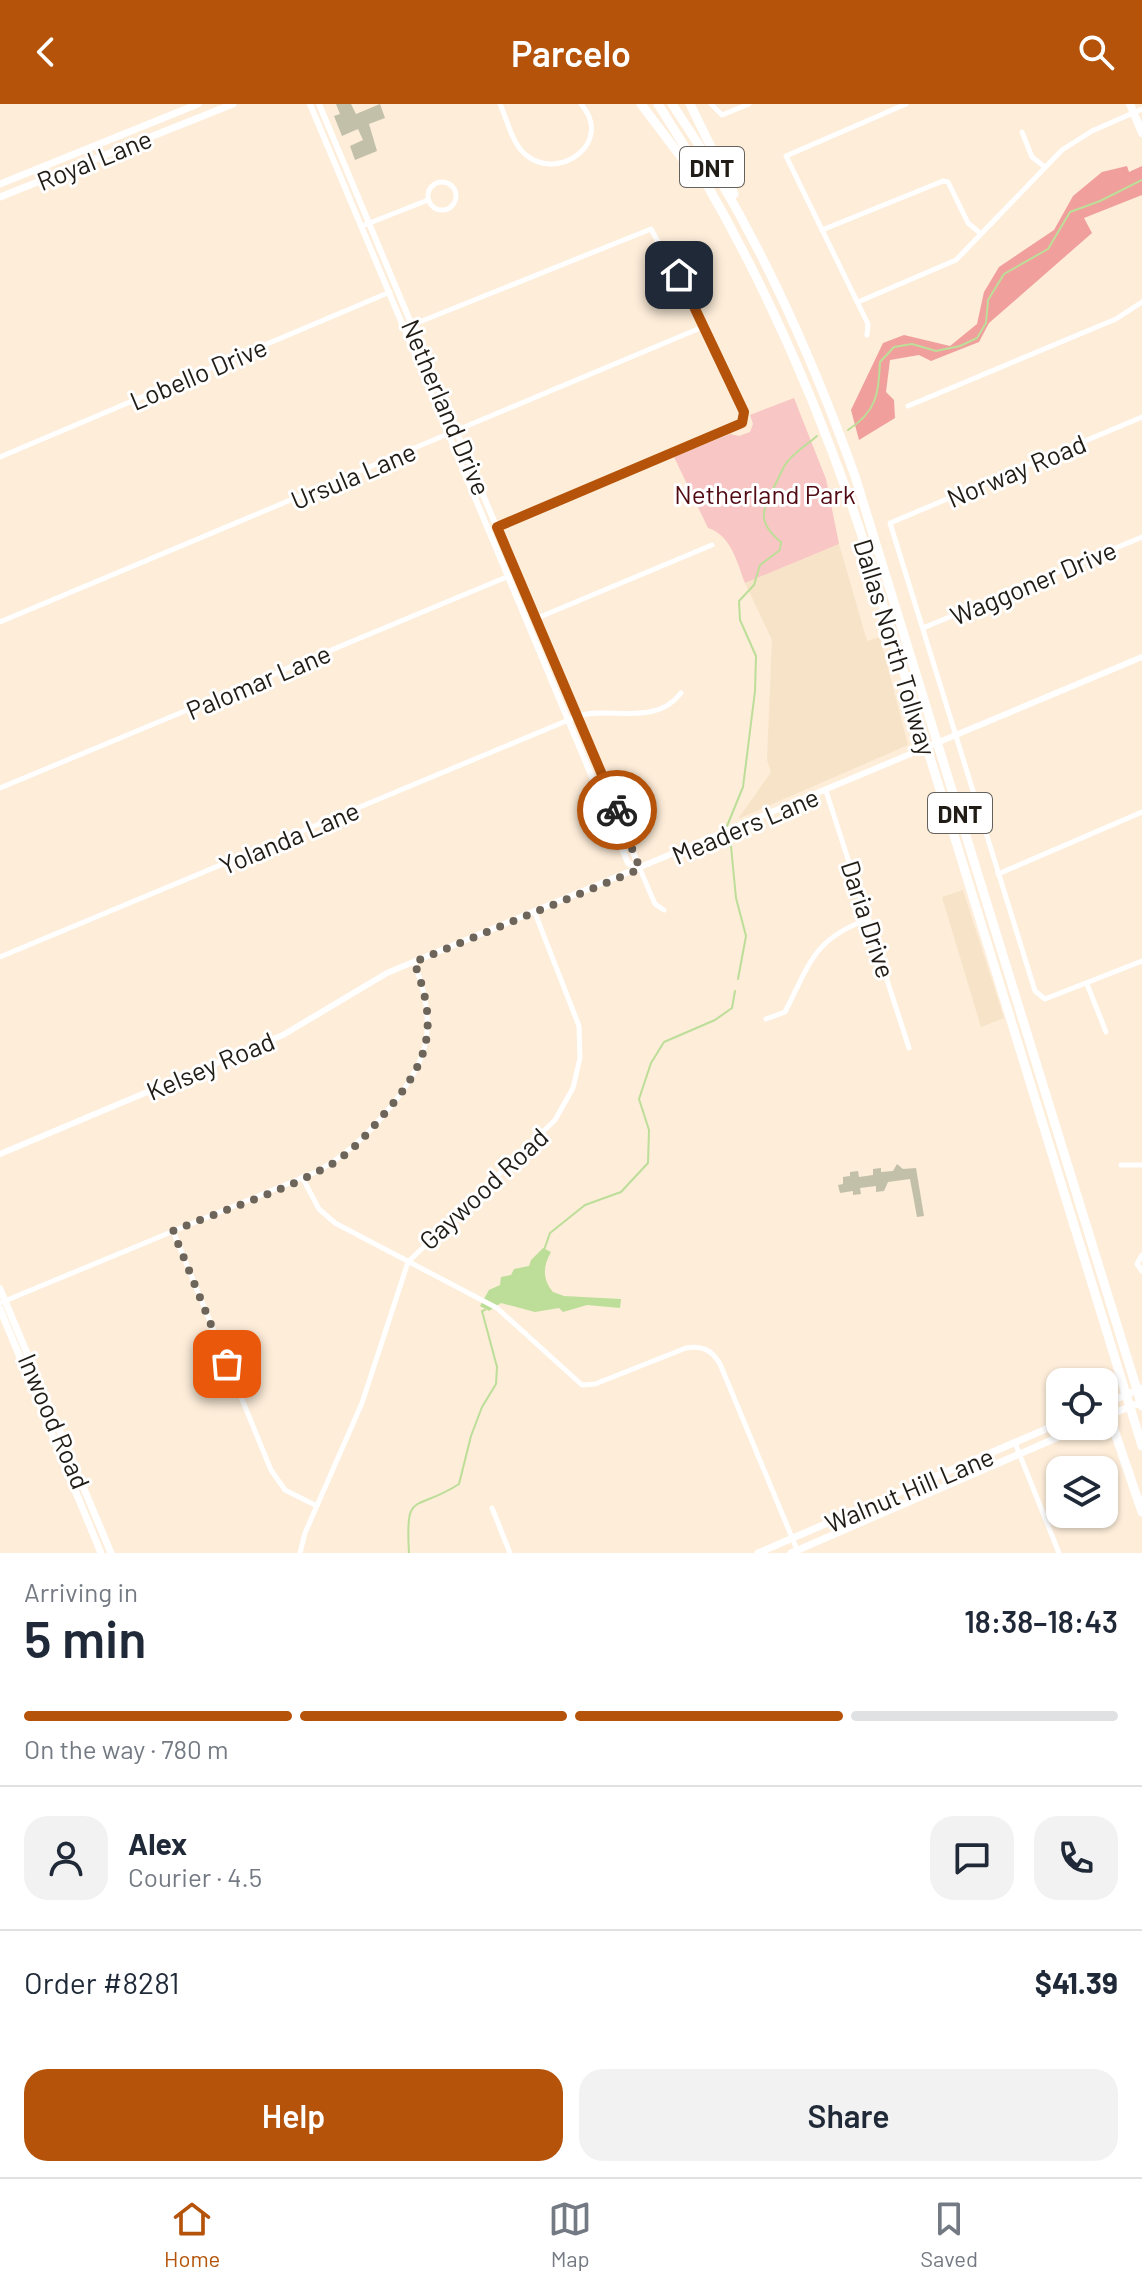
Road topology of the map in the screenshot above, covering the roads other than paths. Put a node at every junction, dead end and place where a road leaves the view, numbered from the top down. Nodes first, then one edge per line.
1 (198, 104) edge
2 (233, 104) edge
3 (310, 104) edge
4 (319, 104) edge
5 (500, 104) edge
6 (581, 104) edge
7 (641, 104) edge
8 (658, 104) edge
9 (672, 104) edge
10 (690, 104) edge
11 (711, 104) edge
12 (749, 104) edge
13 (906, 104) edge
14 (1136, 107) edge
15 (185, 109) junction
16 (189, 120) junction
17 (1022, 132) dead end
18 (1142, 133) edge
19 (1045, 167) junction
20 (32, 171) junction
21 (37, 182) junction
22 (0, 184) edge
23 (349, 185) junction
24 (0, 197) edge
25 (714, 197) junction
26 (428, 200) junction
27 (369, 223) junction
28 (362, 226) junction
29 (822, 230) junction
30 (750, 232) junction
31 (980, 233) junction
32 (397, 289) junction
33 (389, 292) junction
34 (858, 302) junction
35 (1142, 302) edge
36 (412, 325) junction
37 (705, 326) junction
38 (867, 335) dead end
39 (427, 361) junction
40 (419, 364) junction
41 (908, 406) dead end
42 (1142, 417) edge
43 (453, 433) junction
44 (0, 457) edge
45 (487, 503) junction
46 (478, 506) junction
47 (497, 527) junction
48 (1142, 537) edge
49 (712, 545) dead end
50 (516, 573) junction
51 (508, 576) junction
52 (535, 619) junction
53 (0, 622) edge
54 (923, 628) junction
55 (1142, 657) edge
56 (681, 693) dead end
57 (578, 716) junction
58 (569, 720) junction
59 (956, 736) junction
60 (0, 788) edge
61 (826, 791) junction
62 (1142, 812) edge
63 (640, 869) junction
64 (998, 874) junction
65 (664, 910) dead end
66 (535, 913) junction
67 (869, 919) junction
68 (0, 957) edge
69 (1142, 961) edge
70 (414, 962) junction
71 (1087, 984) junction
72 (766, 1019) dead end
73 (1106, 1032) dead end
74 (909, 1048) dead end
75 (0, 1154) edge
76 (1121, 1165) dead end
77 (1142, 1165) edge
78 (302, 1177) junction
79 (173, 1231) junction
80 (1142, 1255) edge
81 (408, 1262) junction
82 (1142, 1271) edge
83 (0, 1289) edge
84 (2, 1304) edge
85 (1142, 1388) edge
86 (1118, 1398) edge
87 (1142, 1404) edge
88 (1118, 1412) edge
89 (1046, 1429) edge
90 (1053, 1440) edge
91 (1118, 1440) edge
92 (1015, 1443) junction
93 (1142, 1446) edge
94 (1019, 1455) junction
95 (317, 1506) junction
96 (87, 1508) junction
97 (492, 1508) dead end
98 (1142, 1512) edge
99 (793, 1538) junction
100 (795, 1552) edge
101 (101, 1553) edge
102 (111, 1553) edge
103 (300, 1553) edge
104 (510, 1553) edge
105 (758, 1553) edge
106 (1059, 1553) edge

1 - 15 main road, Royal Lane
2 - 16 main road, Royal Lane
3 - 23 street, Netherland Drive
4 - 23 street, Netherland Drive
5 - 6 street
7 - 25 highway
8 - 25 highway, Dallas North Tollway / DNT
9 - 30 highway, Dallas North Tollway / DNT
10 - 30 highway
11 - 12 street
13 - 29 street
14 - 18 main road
14 - 19 street
15 - 16 main road
15 - 20 main road, Royal Lane
16 - 21 main road, Royal Lane
17 - 19 street
19 - 31 street
20 - 21 main road
20 - 22 main road, Royal Lane
21 - 24 main road, Royal Lane
23 - 27 street, Netherland Drive
23 - 28 street, Netherland Drive
25 - 93 highway, Dallas North Tollway / DNT
26 - 26 street
26 - 27 street
27 - 28 street
27 - 32 street, Netherland Drive
28 - 33 street, Netherland Drive
29 - 31 street
29 - 34 street
30 - 87 highway, Dallas North Tollway / DNT
31 - 34 street
32 - 33 street, Lobello Drive
32 - 36 street, Netherland Drive
33 - 40 street, Netherland Drive
33 - 44 street, Lobello Drive
34 - 38 street
35 - 41 street
36 - 37 street
36 - 39 street, Netherland Drive
37 - 43 street, Ursula Lane
37 - 47 street
39 - 40 street
39 - 43 street, Netherland Drive
40 - 43 street, Netherland Drive
42 - 54 street, Norway Road
43 - 45 street, Netherland Drive
43 - 46 street, Netherland Drive
43 - 53 street, Ursula Lane
45 - 46 street
45 - 47 street, Netherland Drive
46 - 51 street, Netherland Drive
47 - 50 street, Netherland Drive
48 - 54 street, Waggoner Drive
49 - 52 street
50 - 51 street, Palomar Lane
50 - 52 street, Netherland Drive
51 - 58 street, Netherland Drive
51 - 60 street, Palomar Lane
52 - 57 street, Netherland Drive
54 - 59 street
55 - 59 street, Meaders Lane
56 - 57 street
57 - 58 street, Yolanda Lane
57 - 63 street, Netherland Drive
58 - 63 street, Netherland Drive
58 - 68 street, Yolanda Lane
59 - 61 street, Meaders Lane
59 - 64 street
61 - 63 street, Meaders Lane
61 - 67 street, Daria Drive
62 - 64 street
63 - 65 street
63 - 66 street, Meaders Lane
64 - 71 street
66 - 70 street, Meaders Lane
66 - 81 street, Gaywood Road
67 - 72 street
67 - 74 street, Daria Drive
69 - 71 street
70 - 75 street, Kelsey Road
70 - 78 street
71 - 73 street
76 - 77 street
78 - 79 street
78 - 81 street
79 - 84 street
79 - 95 street
80 - 82 street
81 - 95 street, Gaywood Road
81 - 99 street
83 - 84 main road, Inwood Road
84 - 96 main road, Inwood Road
85 - 86 main road
87 - 88 main road
89 - 92 main road, Walnut Hill Lane
90 - 94 main road, Walnut Hill Lane
91 - 98 highway
92 - 94 street
92 - 99 main road, Walnut Hill Lane
94 - 100 main road, Walnut Hill Lane
94 - 106 street
95 - 103 street, Gaywood Road
96 - 101 main road, Inwood Road
96 - 102 main road, Inwood Road
97 - 104 street
99 - 100 street
99 - 105 main road, Walnut Hill Lane

